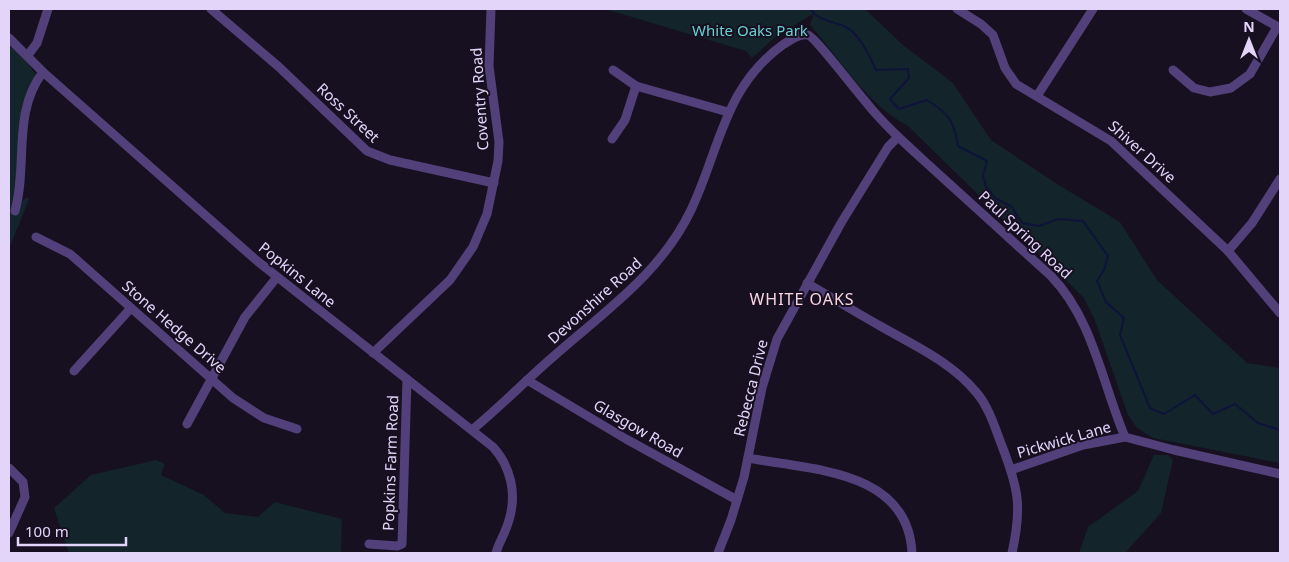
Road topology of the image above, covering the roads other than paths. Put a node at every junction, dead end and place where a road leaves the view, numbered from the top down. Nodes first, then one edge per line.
1 (48, 9) edge
2 (211, 9) edge
3 (491, 9) edge
4 (957, 9) edge
5 (1094, 9) edge
6 (1246, 9) edge
7 (1279, 27) edge
8 (809, 35) joint
9 (9, 38) edge
10 (28, 55) junction
11 (613, 70) dead end
12 (1173, 70) dead end
13 (43, 72) junction
14 (636, 86) junction
15 (1037, 96) junction
16 (728, 112) junction
17 (898, 137) junction
18 (612, 139) dead end
19 (1280, 180) edge
20 (494, 183) junction
21 (15, 211) dead end
22 (36, 237) dead end
23 (1228, 251) junction
24 (276, 277) junction
25 (807, 283) junction
26 (131, 308) junction
27 (1280, 312) edge
28 (373, 352) junction
29 (74, 371) dead end
30 (407, 379) junction
31 (213, 380) junction
32 (526, 380) junction
33 (187, 424) dead end
34 (298, 430) dead end
35 (472, 430) junction
36 (1125, 437) junction
37 (748, 458) junction
38 (9, 468) edge
39 (1011, 470) junction
40 (1280, 474) edge
41 (737, 500) junction
42 (9, 533) edge
43 (369, 544) dead end
44 (496, 553) edge
45 (718, 553) edge
46 (912, 553) edge
47 (1012, 553) edge

1 - 10 street
2 - 20 street, Ross Street
3 - 20 street, Coventry Road
4 - 15 street, Shiver Drive
5 - 15 street
6 - 7 street
7 - 12 street
8 - 16 street, Devonshire Road
8 - 17 street, Paul Spring Road
9 - 10 street, Popkins Lane
10 - 13 street, Popkins Lane
11 - 14 street
13 - 21 street
13 - 24 street, Popkins Lane
14 - 16 street
14 - 18 street
15 - 23 street, Shiver Drive
16 - 32 street, Devonshire Road
17 - 25 street, Rebecca Drive
17 - 36 street, Paul Spring Road
19 - 23 street
20 - 28 street, Coventry Road
22 - 26 street, Stone Hedge Drive
23 - 27 street, Shiver Drive
24 - 28 street, Popkins Lane
24 - 31 street
25 - 37 street, Rebecca Drive
25 - 39 street
26 - 29 street
26 - 31 street, Stone Hedge Drive
28 - 30 street, Popkins Lane
30 - 35 street, Popkins Lane
30 - 43 street, Popkins Farm Road
31 - 33 street
31 - 34 street, Stone Hedge Drive
32 - 35 street, Devonshire Road
32 - 41 street, Glasgow Road
35 - 44 street, Popkins Lane
36 - 39 street, Pickwick Lane
36 - 40 street
37 - 41 street, Rebecca Drive
37 - 46 street
38 - 42 street
39 - 47 street
41 - 45 street, Rebecca Drive

